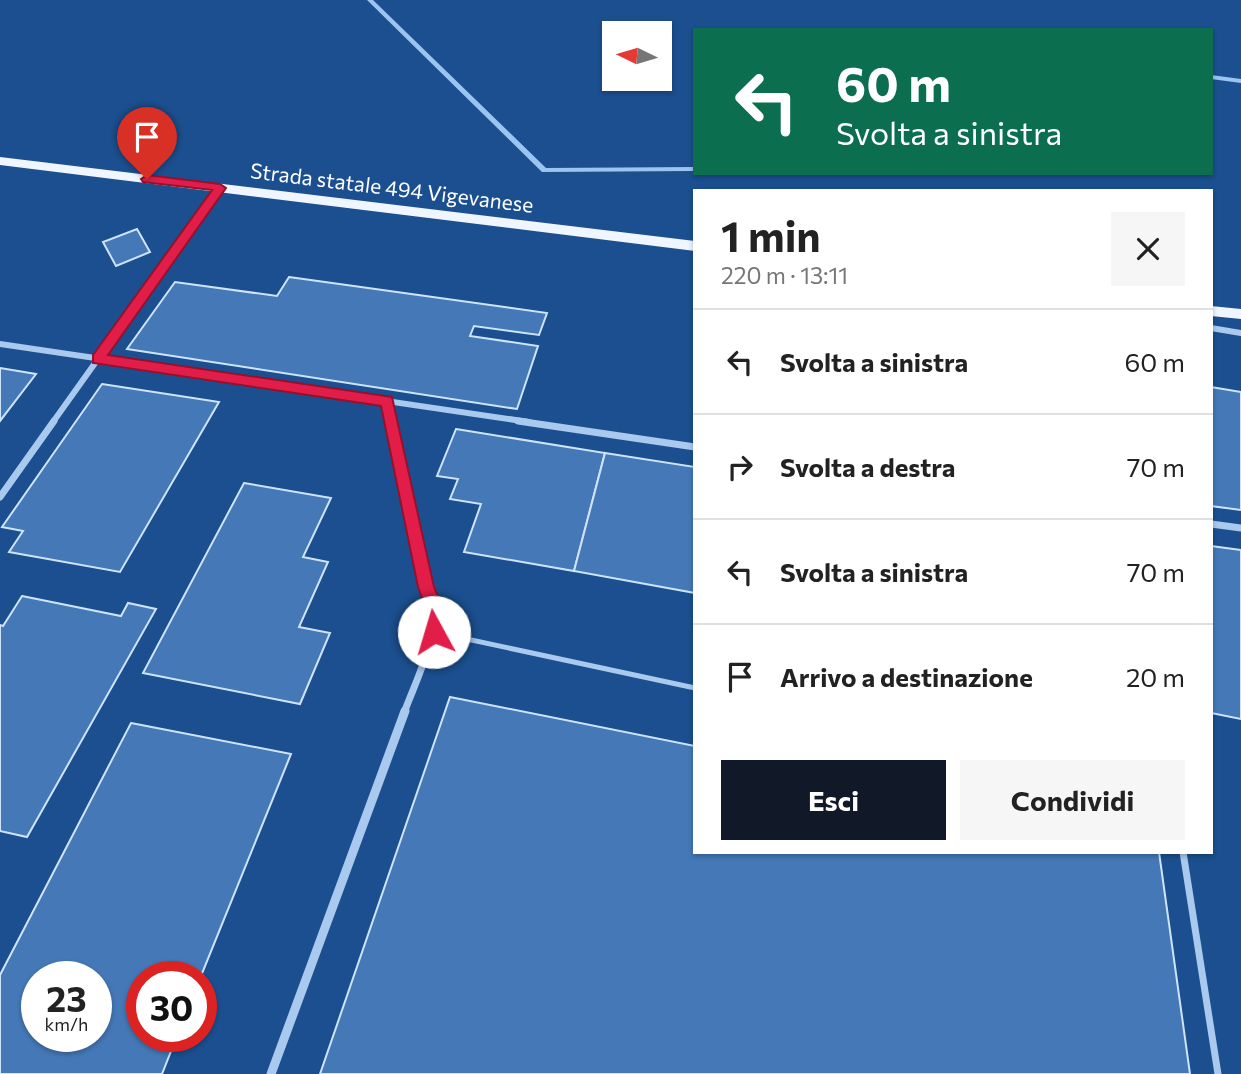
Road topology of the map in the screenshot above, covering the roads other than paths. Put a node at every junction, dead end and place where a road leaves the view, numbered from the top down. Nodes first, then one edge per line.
1 (0, 161) edge
2 (220, 188) junction
3 (693, 246) edge
4 (1213, 311) edge
5 (1241, 314) edge
6 (1213, 328) edge
7 (1241, 333) edge
8 (0, 344) edge
9 (98, 359) junction
10 (387, 401) junction
11 (693, 447) edge
12 (0, 497) edge
13 (1213, 524) edge
14 (1241, 528) edge
15 (434, 632) junction
16 (693, 688) edge
17 (1183, 854) edge
18 (271, 1074) edge
19 (1218, 1074) edge

1 - 2 main road, Strada statale 494 Vigevanese
2 - 3 main road, Strada statale 494 Vigevanese
2 - 9 street
4 - 5 main road
6 - 7 street
8 - 9 street
9 - 10 street
9 - 12 street
10 - 11 street
10 - 15 street
13 - 14 street
15 - 16 lane
15 - 18 street
17 - 19 lane

